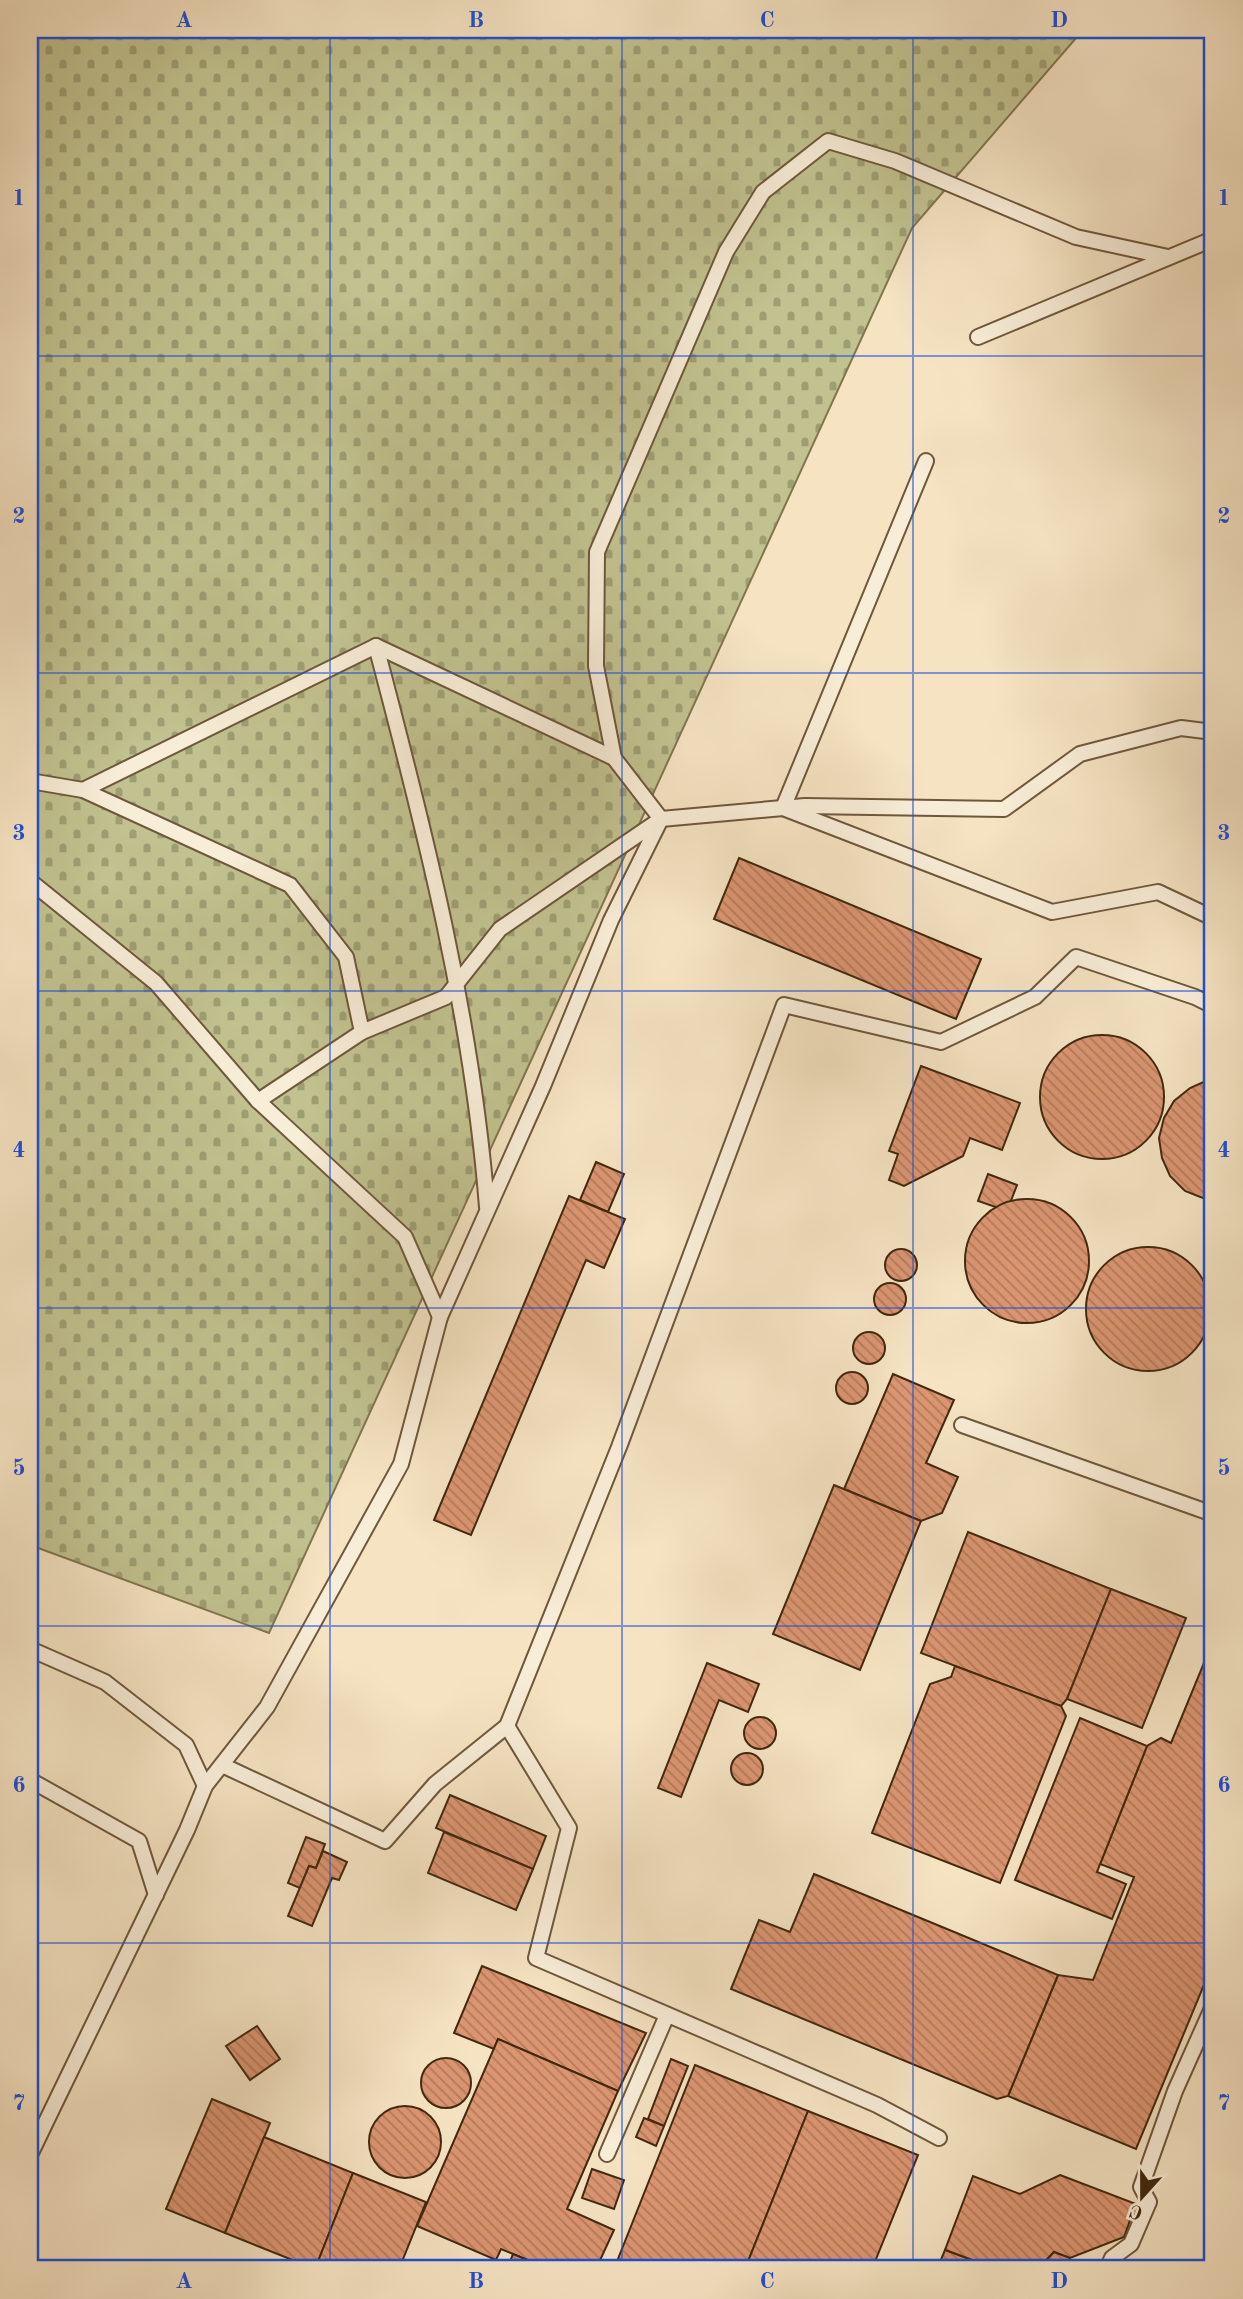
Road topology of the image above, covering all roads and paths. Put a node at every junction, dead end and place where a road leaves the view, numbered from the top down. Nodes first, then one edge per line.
1 (1213, 239) edge
2 (1168, 257) junction
3 (978, 337) dead end
4 (926, 461) dead end
5 (376, 646) junction
6 (1213, 732) edge
7 (614, 758) junction
8 (30, 781) edge
9 (82, 790) junction
10 (783, 808) junction
11 (662, 819) junction
12 (30, 881) edge
13 (1213, 918) edge
14 (458, 982) junction
15 (1213, 1006) edge
16 (362, 1032) junction
17 (258, 1101) junction
18 (487, 1210) junction
19 (440, 1317) junction
20 (962, 1425) dead end
21 (1213, 1514) edge
22 (30, 1649) edge
23 (507, 1726) junction
24 (222, 1765) junction
25 (30, 1780) edge
26 (205, 1786) junction
27 (156, 1895) junction
28 (1213, 2006) edge
29 (667, 2015) junction
30 (939, 2138) dead end
31 (607, 2154) dead end
32 (30, 2155) edge
33 (1107, 2269) edge

1 - 2 lane
2 - 3 lane
2 - 7 lane
4 - 10 lane
5 - 7 lane
5 - 9 lane
5 - 14 lane
6 - 10 lane
7 - 11 lane
8 - 9 lane
9 - 16 lane
10 - 11 lane
10 - 13 lane
11 - 14 lane
11 - 18 lane
12 - 17 lane
14 - 16 lane
14 - 18 lane
15 - 23 lane
16 - 17 lane
17 - 19 lane
18 - 19 lane
19 - 24 lane
20 - 21 lane
22 - 26 lane
23 - 24 lane
23 - 29 lane
24 - 26 lane
25 - 27 lane
26 - 27 lane
27 - 32 lane
28 - 33 lane
29 - 30 lane
29 - 31 lane

